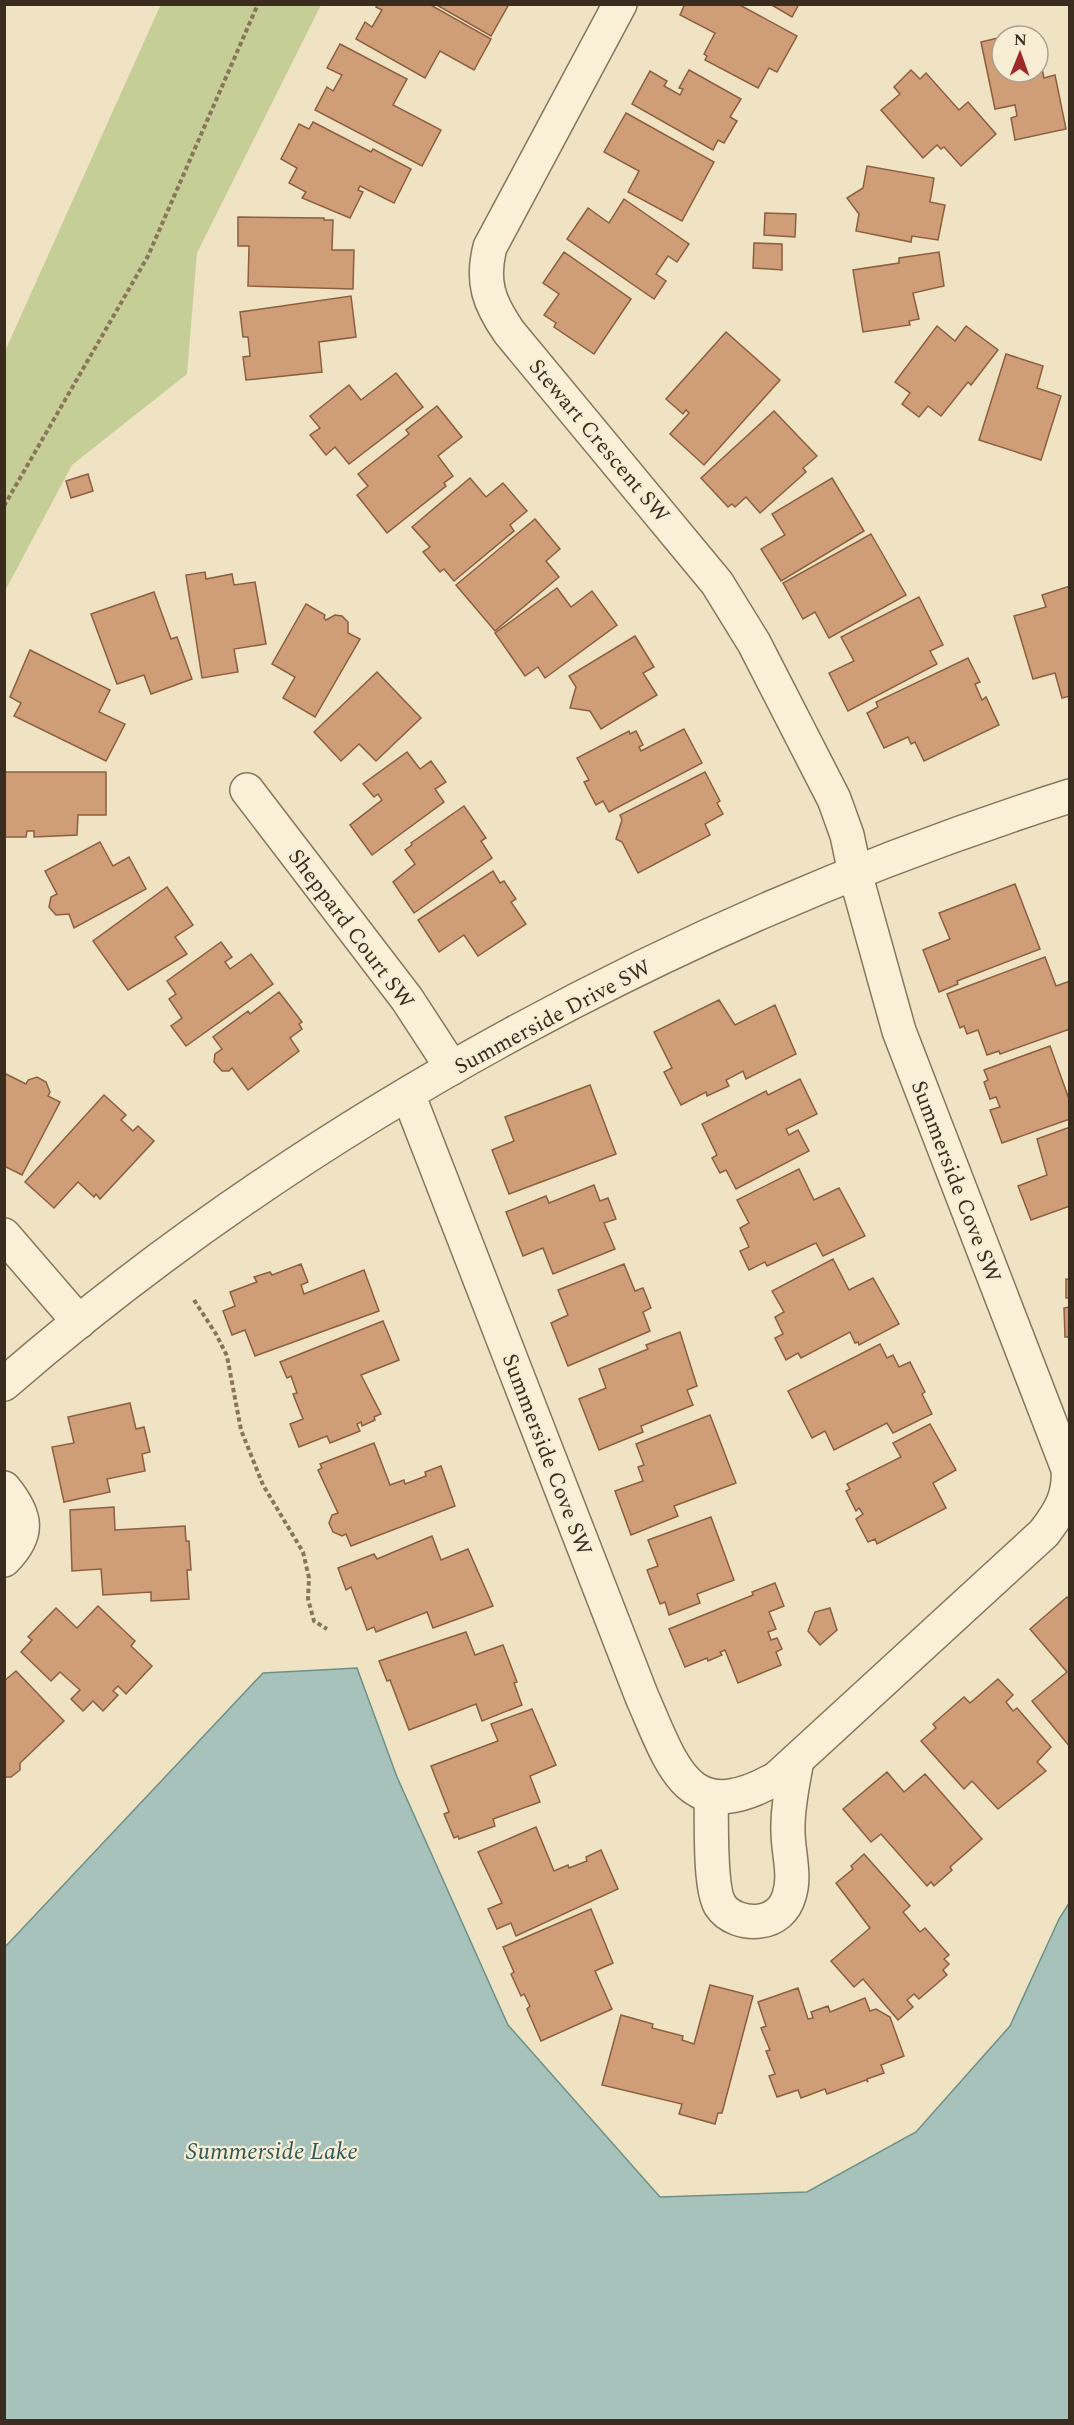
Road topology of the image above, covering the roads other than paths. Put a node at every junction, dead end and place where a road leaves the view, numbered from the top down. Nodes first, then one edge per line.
1 (620, 4) edge
2 (247, 790) dead end
3 (1070, 796) edge
4 (855, 873) junction
5 (452, 1068) junction
6 (408, 1094) junction
7 (4, 1235) edge
8 (80, 1323) junction
9 (8, 1373) edge
10 (1069, 1486) edge
11 (4, 1488) edge
12 (4, 1560) edge
13 (797, 1760) junction
14 (711, 1796) junction

1 - 4 street, Stewart Crescent SW
2 - 5 street, Sheppard Court SW
3 - 4 street, Summerside Drive SW
4 - 5 street, Summerside Drive SW
4 - 10 street, Summerside Cove SW
5 - 6 street, Summerside Drive SW
6 - 8 street, Summerside Drive SW
6 - 14 street, Summerside Cove SW
7 - 8 street
8 - 9 street, Summerside Drive SW
10 - 13 street, Summerside Cove SW
11 - 12 street
13 - 14 street, Summerside Cove SW
13 - 14 street

